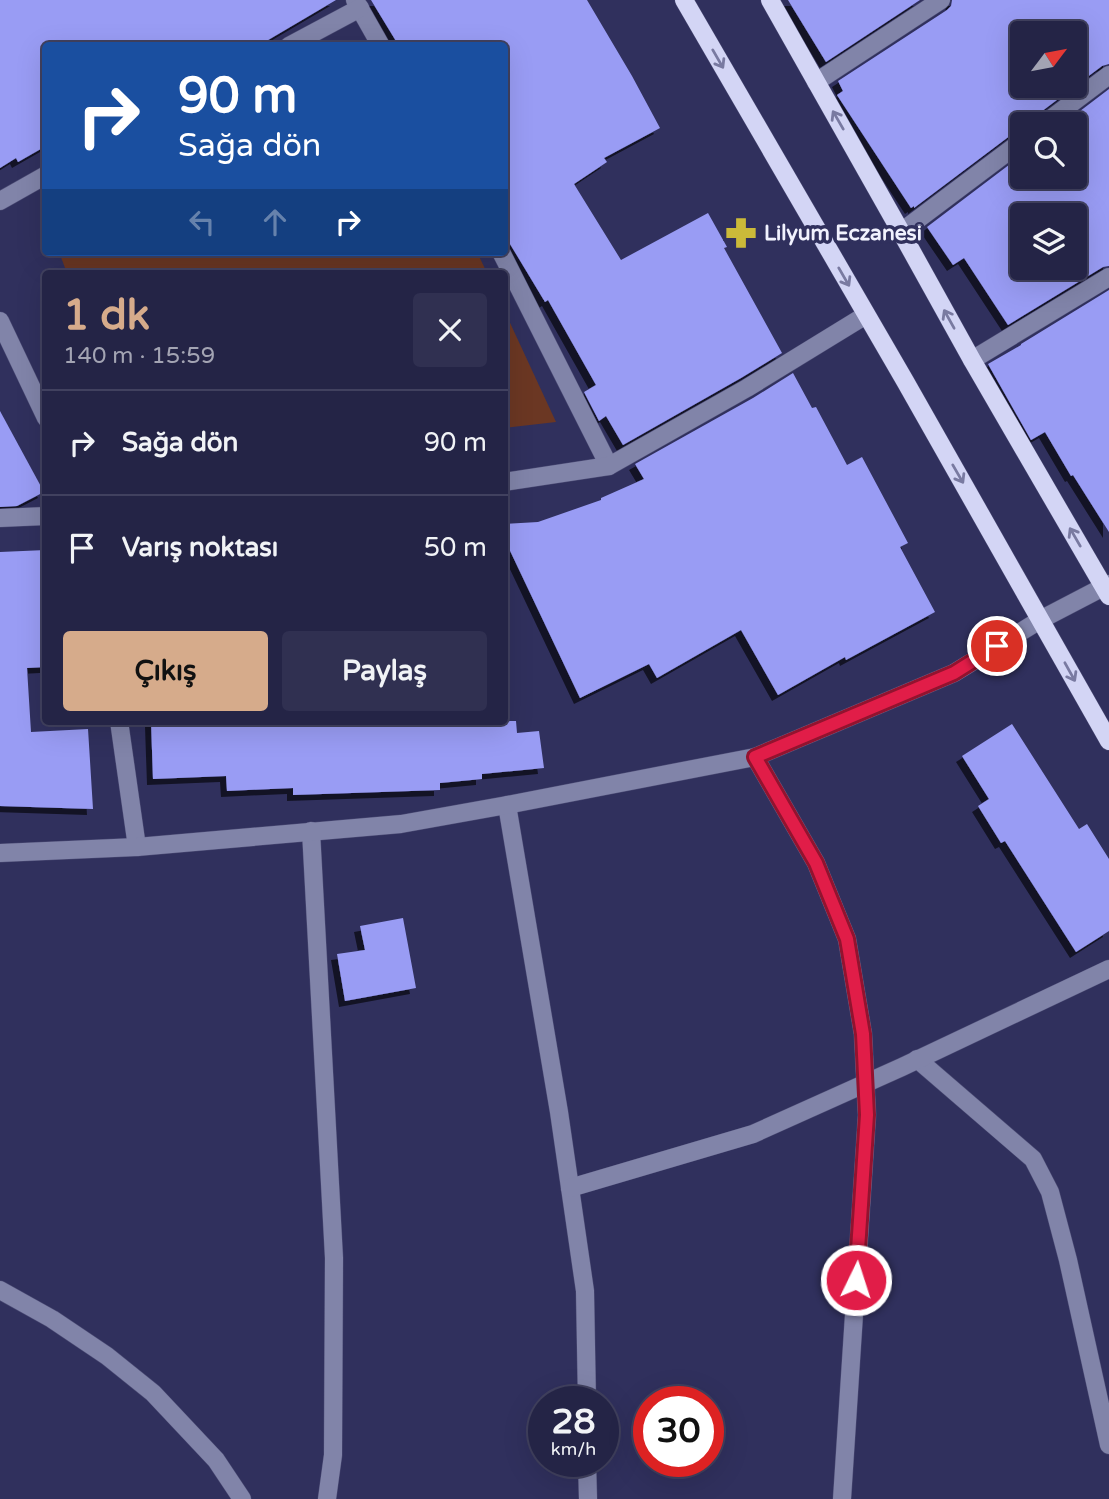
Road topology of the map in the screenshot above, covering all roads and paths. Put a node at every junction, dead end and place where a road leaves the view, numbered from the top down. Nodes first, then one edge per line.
1 (684, 0) edge
2 (771, 0) edge
3 (941, 0) edge
4 (357, 4) edge
5 (295, 42) edge
6 (379, 42) edge
7 (1109, 75) edge
8 (816, 82) junction
9 (1060, 112) edge
10 (1010, 150) edge
11 (42, 177) edge
12 (0, 201) edge
13 (901, 232) junction
14 (503, 256) edge
15 (1109, 277) edge
16 (866, 315) junction
17 (0, 321) edge
18 (972, 360) junction
19 (42, 410) edge
20 (609, 466) junction
21 (508, 481) edge
22 (42, 516) edge
23 (0, 518) edge
24 (1107, 589) edge
25 (1040, 620) junction
26 (120, 725) edge
27 (1109, 741) edge
28 (755, 757) junction
29 (507, 805) junction
30 (311, 831) junction
31 (136, 847) junction
32 (0, 853) edge
33 (1109, 969) edge
34 (917, 1059) junction
35 (866, 1083) junction
36 (570, 1188) junction
37 (0, 1290) edge
38 (587, 1386) edge
39 (1109, 1445) edge
40 (587, 1477) edge
41 (242, 1499) edge
42 (327, 1499) edge
43 (588, 1499) edge
44 (842, 1499) edge

1 -> 16 main road
2 - 8 main road
3 - 8 street
4 - 5 street
4 - 6 street
7 - 9 street
13 -> 8 main road
10 - 13 street
11 - 12 street
18 -> 13 main road
14 - 20 street
15 - 18 street
16 - 20 street
16 -> 25 main road
17 - 19 street
24 -> 18 main road
20 - 21 street
22 - 23 street
24 - 25 street
25 -> 27 main road
25 - 28 street
26 - 31 street
28 - 29 street
28 - 35 street
29 - 30 street
29 - 36 street
30 - 31 street
30 - 42 street
31 - 32 street
33 - 34 street
34 - 35 street
34 - 39 street
35 - 36 street
35 - 44 street
36 - 38 street
37 - 41 street
40 - 43 street

